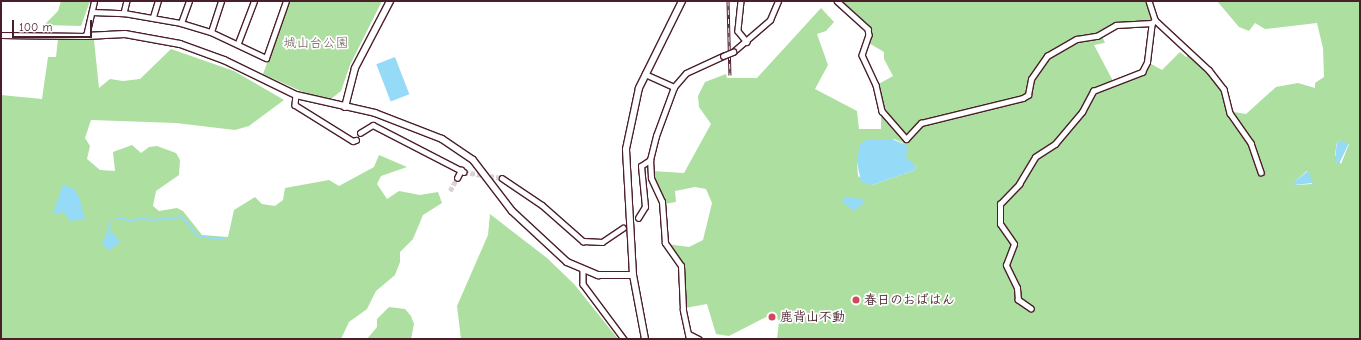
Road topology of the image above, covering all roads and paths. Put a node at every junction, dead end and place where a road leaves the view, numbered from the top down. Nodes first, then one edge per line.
1 (94, 1) edge
2 (127, 1) edge
3 (158, 1) edge
4 (189, 1) edge
5 (221, 1) edge
6 (254, 1) edge
7 (286, 1) edge
8 (390, 1) edge
9 (682, 1) edge
10 (741, 1) edge
11 (778, 1) edge
12 (837, 1) edge
13 (1149, 1) edge
14 (92, 12) junction
15 (124, 13) junction
16 (154, 17) junction
17 (181, 22) junction
18 (1153, 22) junction
19 (211, 32) junction
20 (1, 35) edge
21 (86, 36) junction
22 (747, 42) junction
23 (238, 43) junction
24 (645, 74) junction
25 (674, 87) junction
26 (296, 95) junction
27 (345, 107) junction
28 (360, 133) dead end
29 (356, 140) dead end
30 (650, 160) junction
31 (1260, 172) dead end
32 (457, 178) dead end
33 (502, 178) tunnel mouth
34 (638, 218) dead end
35 (623, 228) dead end
36 (583, 271) junction
37 (633, 275) junction
38 (1031, 309) dead end
39 (689, 337) edge
40 (624, 339) edge
41 (645, 339) edge
42 (699, 339) edge

1 - 14 street
2 - 15 street
3 - 16 street
4 - 17 street
5 - 19 street
6 - 23 street
7 - 23 street
8 - 27 street
9 - 24 street
10 - 22 street
11 - 22 street
12 - 18 street
13 - 18 street
14 - 15 street
14 - 21 street
15 - 16 street
16 - 17 street
17 - 19 street
18 - 31 street
18 - 38 street
19 - 23 street
20 - 21 street
21 - 26 street
22 - 25 street, bridge
24 - 25 street
24 - 37 street
25 - 30 street
26 - 27 street
26 - 29 street
27 - 36 street
28 - 32 street
30 - 34 street
30 - 39 street
33 - 35 street
36 - 37 street
36 - 40 street
37 - 41 street
39 - 42 street

